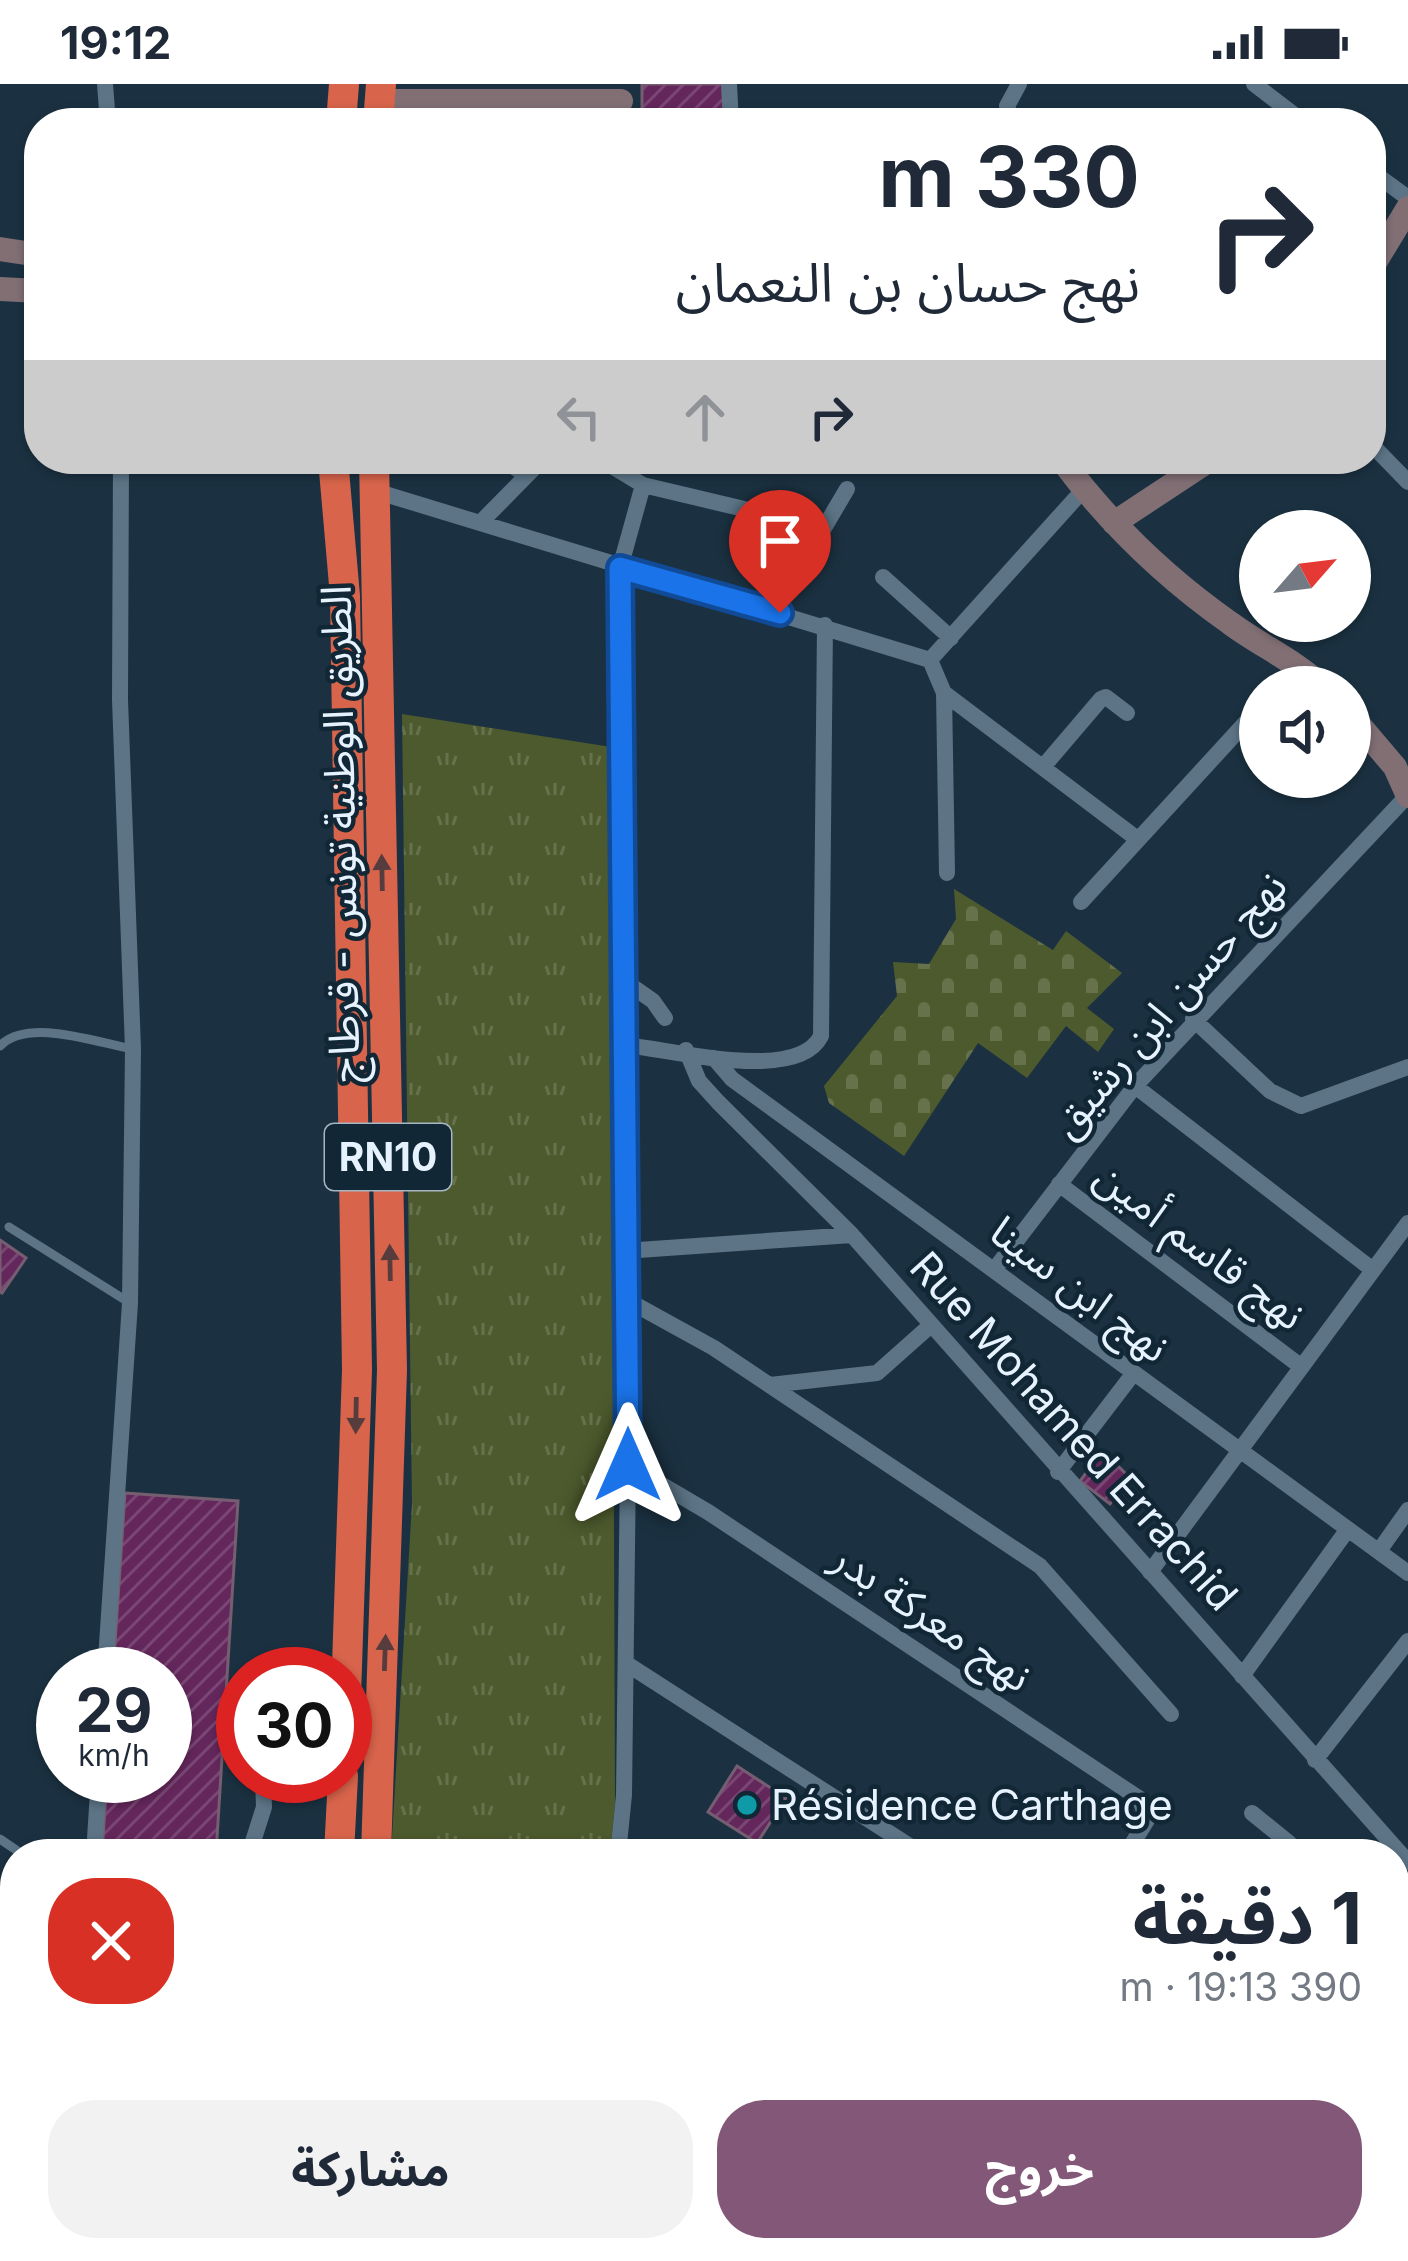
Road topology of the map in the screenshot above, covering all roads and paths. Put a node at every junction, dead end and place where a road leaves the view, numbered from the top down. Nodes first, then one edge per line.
1 (1254, 84) edge
2 (621, 102) edge
3 (380, 103) edge
4 (1285, 108) edge
5 (1408, 208) edge
6 (1386, 244) edge
7 (1386, 459) edge
8 (121, 474) edge
9 (335, 474) edge
10 (374, 474) edge
11 (625, 474) edge
12 (1072, 474) edge
13 (1188, 474) edge
14 (526, 475) edge
15 (1408, 482) edge
16 (643, 485) junction
17 (847, 489) dead end
18 (1084, 489) junction
19 (375, 491) junction
20 (481, 522) junction
21 (1114, 523) junction
22 (620, 568) junction
23 (884, 577) dead end
24 (825, 626) junction
25 (951, 638) junction
26 (930, 660) junction
27 (1300, 665) edge
28 (944, 693) junction
29 (1127, 713) dead end
30 (1239, 728) edge
31 (1371, 739) edge
32 (1043, 767) junction
33 (1408, 795) edge
34 (1136, 838) junction
35 (947, 873) dead end
36 (1081, 902) dead end
37 (623, 980) junction
38 (665, 1018) dead end
39 (1193, 1019) junction
40 (624, 1045) junction
41 (0, 1046) edge
42 (133, 1049) junction
43 (686, 1050) junction
44 (714, 1058) junction
45 (1408, 1067) edge
46 (1135, 1086) junction
47 (1059, 1184) junction
48 (1408, 1223) edge
49 (8, 1226) dead end
50 (852, 1235) junction
51 (624, 1251) junction
52 (994, 1270) junction
53 (1373, 1270) junction
54 (627, 1300) junction
55 (130, 1303) junction
56 (932, 1325) junction
57 (1299, 1365) junction
58 (1133, 1374) junction
59 (770, 1385) junction
60 (1238, 1450) junction
61 (628, 1465) junction
62 (1058, 1472) junction
63 (1408, 1510) edge
64 (1348, 1529) junction
65 (1378, 1551) junction
66 (1150, 1573) junction
67 (1408, 1573) edge
68 (1408, 1641) edge
69 (107, 1647) edge
70 (349, 1647) edge
71 (627, 1664) junction
72 (1242, 1676) junction
73 (1171, 1714) dead end
74 (1315, 1760) junction
75 (97, 1803) edge
76 (265, 1803) edge
77 (342, 1803) edge
78 (1252, 1813) dead end
79 (95, 1839) edge
80 (254, 1839) edge
81 (340, 1839) edge
82 (376, 1839) edge
83 (619, 1839) edge
84 (899, 1839) edge
85 (1136, 1839) edge
86 (1284, 1839) edge
87 (1387, 1839) edge

1 - 4 street
2 - 3 street
5 - 6 street
7 - 15 street
8 - 42 street
9 -> 70 highway, الطريق الوطنية تونس - قرطاج / RN10
10 - 19 highway, الطريق الوطنية تونس - قرطاج / RN10
11 - 16 street
12 - 18 street
13 - 21 street
14 - 20 street
16 - 17 street
16 - 22 street
18 - 21 street
18 - 25 street
19 - 20 street
82 -> 19 highway, الطريق الوطنية تونس - قرطاج / RN10
20 - 22 street
21 - 27 street
22 - 24 street
22 - 37 street
23 - 25 street
24 - 26 street
24 - 44 street
25 - 26 street
26 - 28 street
28 - 32 street
28 - 35 street
29 - 32 street
30 - 34 street
31 - 33 street
32 - 34 street
33 - 39 street, نهج حسن ابن رشيق
34 - 36 street
37 - 38 street
37 - 40 street
39 - 45 street
39 - 46 street, نهج حسن ابن رشيق
40 - 43 street
40 - 51 street
41 - 42 lane
42 - 55 street
43 - 44 street
43 - 50 street, Rue Mohamed Errachid
44 - 52 street, نهج ابن سينا
46 - 47 street, نهج حسن ابن رشيق
46 - 53 street
47 - 52 street, نهج حسن ابن رشيق
47 - 57 street, نهج قاسم أمين
48 - 53 street
49 - 55 lane
50 - 51 street
50 - 56 street, Rue Mohamed Errachid
51 - 54 street
52 - 58 street, نهج ابن سينا
53 - 57 street
54 - 59 street
54 - 61 street
55 - 69 street
56 - 59 street
56 - 62 street, Rue Mohamed Errachid
57 - 60 street
58 - 60 street, نهج ابن سينا
58 - 62 street
59 - 73 street
60 - 64 street, نهج ابن سينا
60 - 66 street
61 - 71 street
61 - 85 street, نهج معركة بدر
62 - 66 street, Rue Mohamed Errachid
63 - 65 street
64 - 65 street, نهج ابن سينا
64 - 72 street
65 - 67 street, نهج ابن سينا
66 - 72 street, Rue Mohamed Errachid
68 - 74 street
71 - 83 street
71 - 84 street
72 - 74 street, Rue Mohamed Errachid
74 - 87 street, Rue Mohamed Errachid
75 - 79 street
76 - 80 street
77 - 81 highway
78 - 86 street

